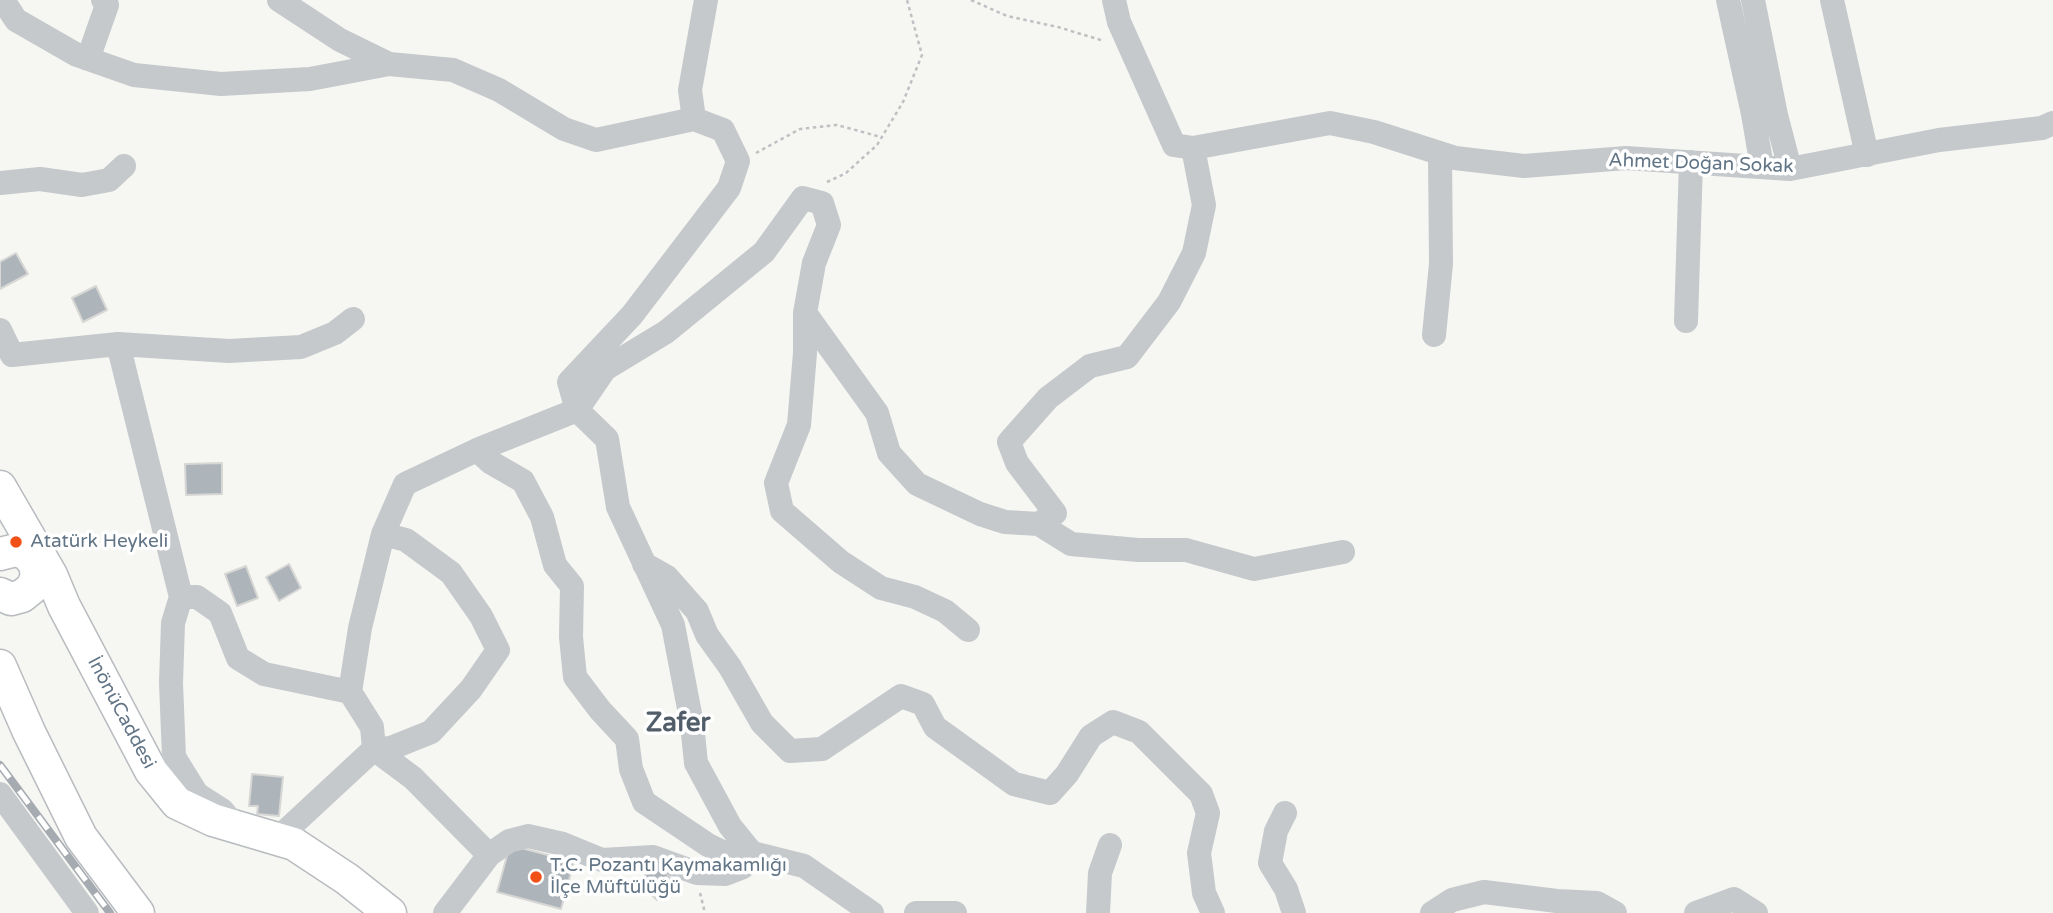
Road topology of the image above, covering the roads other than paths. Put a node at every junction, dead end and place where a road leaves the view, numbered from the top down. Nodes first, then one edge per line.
1 (3, 0) edge
2 (103, 0) edge
3 (279, 0) edge
4 (706, 0) edge
5 (1114, 0) edge
6 (1728, 0) edge
7 (1753, 0) edge
8 (1832, 0) edge
9 (88, 59) junction
10 (390, 64) junction
11 (694, 120) junction
12 (2053, 123) edge
13 (1193, 148) junction
14 (1440, 153) junction
15 (1867, 155) junction
16 (1691, 162) junction
17 (124, 166) dead end
18 (1762, 167) junction
19 (1790, 169) junction
20 (0, 183) edge
21 (805, 313) junction
22 (352, 319) dead end
23 (1686, 321) dead end
24 (0, 330) edge
25 (1434, 335) dead end
26 (118, 344) junction
27 (578, 411) junction
28 (477, 450) junction
29 (0, 487) edge
30 (17, 517) junction
31 (1039, 524) junction
32 (383, 534) junction
33 (8, 552) edge
34 (1343, 552) dead end
35 (643, 564) junction
36 (181, 597) junction
37 (11, 600) edge
38 (64, 606) junction
39 (968, 630) dead end
40 (0, 666) edge
41 (350, 692) junction
42 (374, 749) junction
43 (4, 807) edge
44 (1285, 813) dead end
45 (236, 827) junction
46 (277, 839) junction
47 (1110, 845) dead end
48 (752, 853) junction
49 (489, 855) junction
50 (87, 913) edge
51 (138, 913) edge
52 (390, 913) edge
53 (444, 913) edge
54 (872, 913) edge
55 (916, 913) edge
56 (955, 913) edge
57 (1098, 913) edge
58 (1213, 913) edge
59 (1294, 913) edge
60 (1432, 913) edge
61 (1615, 913) edge
62 (1696, 913) edge
63 (1756, 913) edge

1 - 9 street
2 - 9 street
3 - 10 street
4 - 11 street
5 - 13 street
6 - 18 street
7 - 19 street
8 - 15 street
9 - 10 street
10 - 11 street
11 - 27 street
12 - 15 street, Ahmet Doğan Sokak
13 - 14 street, Ahmet Doğan Sokak
13 - 31 street
14 - 16 street, Ahmet Doğan Sokak
14 - 25 street
15 - 19 street, Ahmet Doğan Sokak
16 - 18 street, Ahmet Doğan Sokak
16 - 23 street
17 - 20 street
18 - 19 street, Ahmet Doğan Sokak
21 - 27 street
21 - 31 street
21 - 39 street
22 - 26 street
24 - 26 street
26 - 36 street
27 - 28 street
27 - 35 street
28 - 32 street
28 - 48 street
29 - 30 main road, İnönüCaddesi
30 - 33 main road
30 - 38 main road, İnönüCaddesi
31 - 34 street
32 - 41 street
32 - 42 street
33 - 37 main road
35 - 48 street
35 - 58 street
36 - 41 street
36 - 45 street
37 - 38 main road
38 - 45 main road, İnönüCaddesi
40 - 51 main road
41 - 42 street
42 - 46 street
42 - 49 street
43 - 50 street
44 - 59 street
45 - 46 main road, İnönüCaddesi
46 - 52 main road, İnönüCaddesi
47 - 57 street
48 - 49 street
48 - 54 street
49 - 53 street
55 - 56 street
60 - 61 street
62 - 63 street

